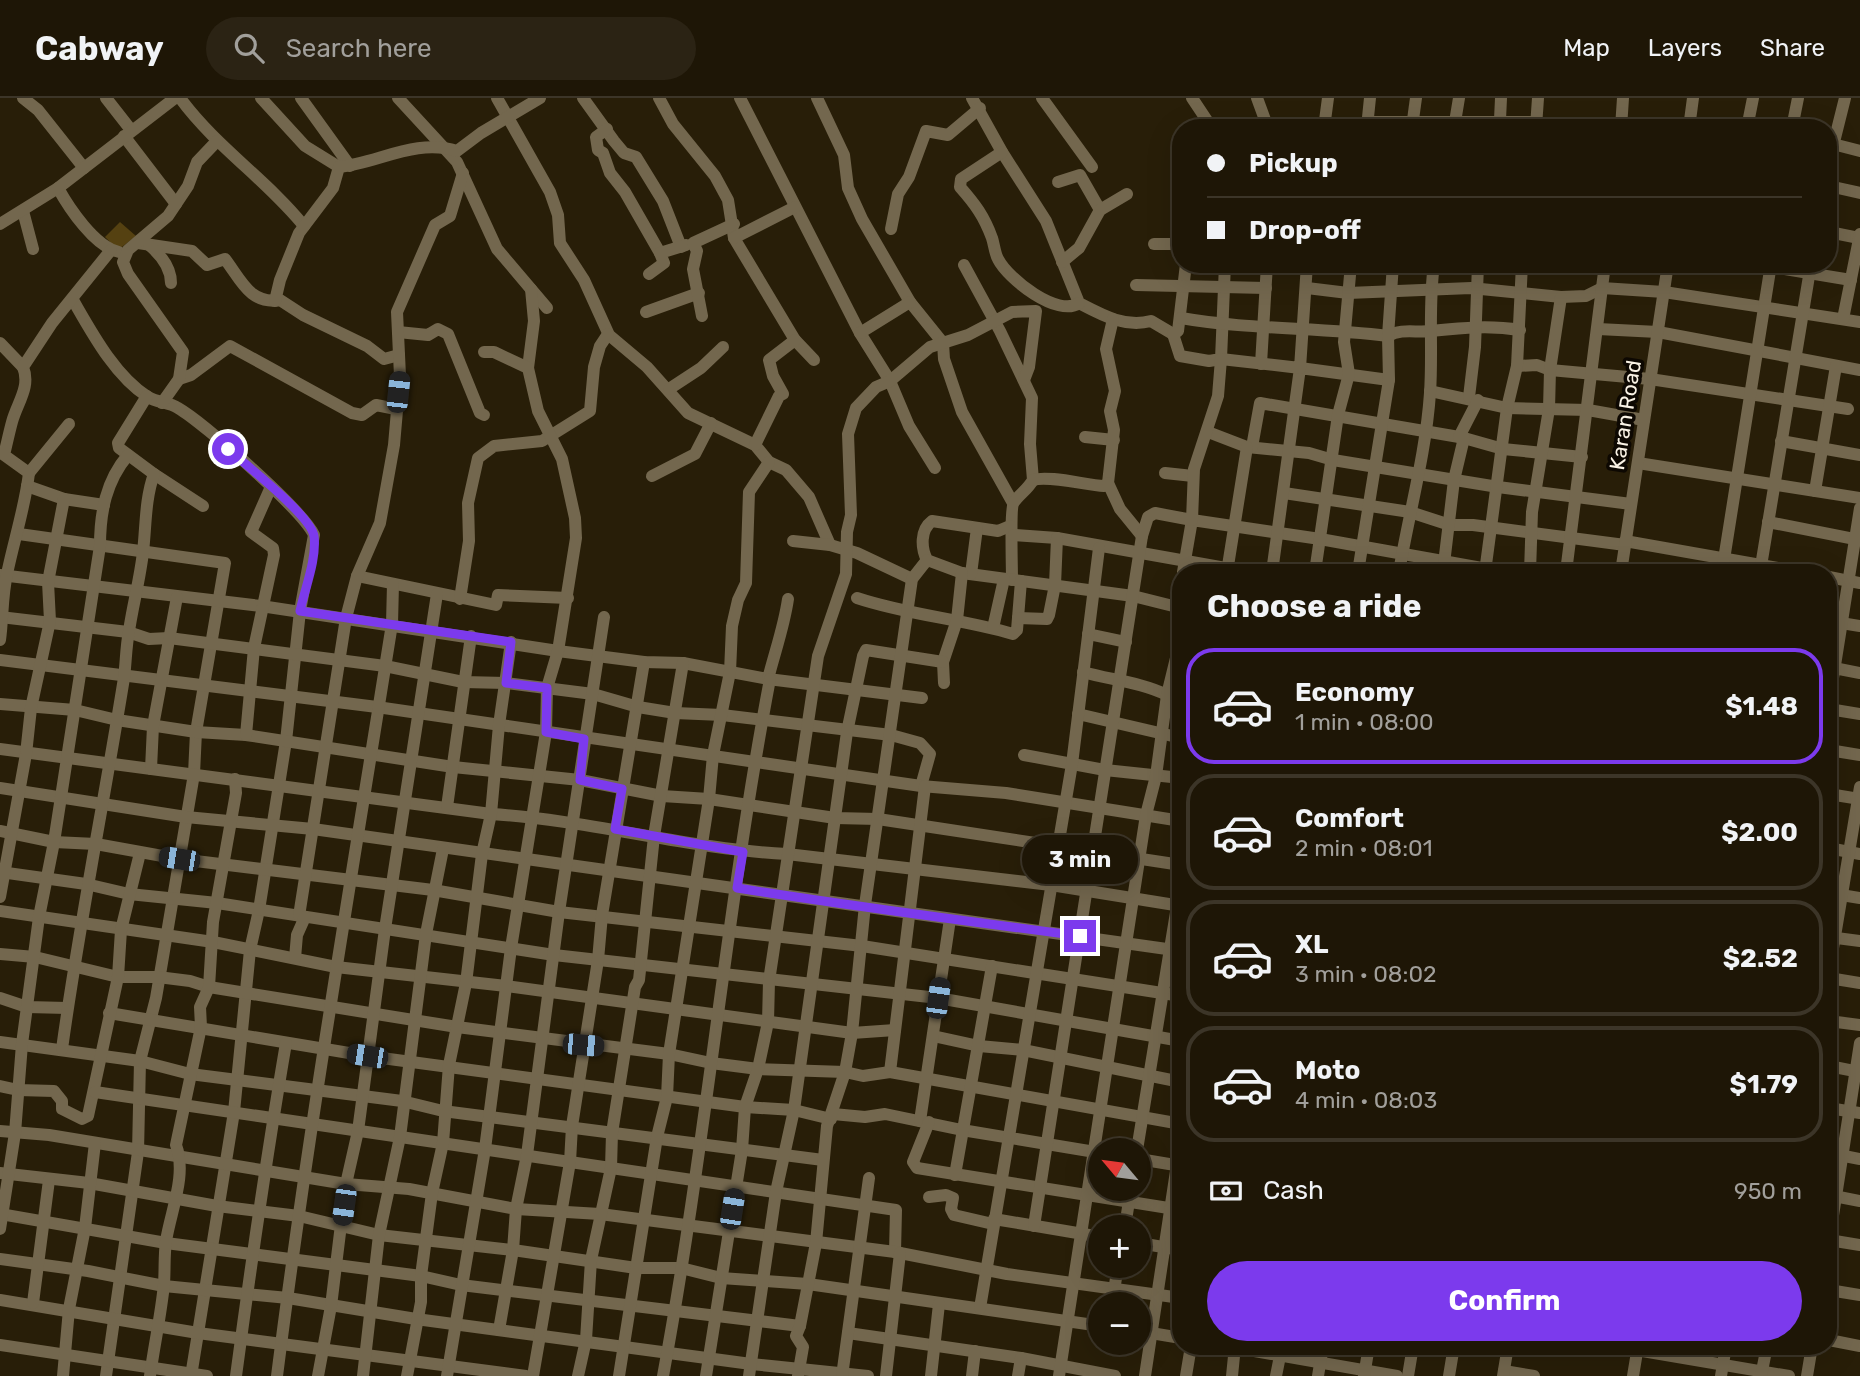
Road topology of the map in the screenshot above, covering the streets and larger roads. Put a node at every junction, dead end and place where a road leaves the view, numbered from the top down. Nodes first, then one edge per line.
1 (23, 98) edge
2 (106, 98) edge
3 (175, 98) edge
4 (180, 98) edge
5 (261, 98) edge
6 (301, 98) edge
7 (398, 98) edge
8 (497, 98) edge
9 (540, 98) edge
10 (583, 98) edge
11 (659, 98) edge
12 (740, 98) edge
13 (817, 98) edge
14 (1042, 98) edge
15 (1192, 98) edge
16 (1257, 98) edge
17 (1328, 98) edge
18 (1370, 98) edge
19 (1416, 98) edge
20 (1459, 98) edge
21 (1501, 98) edge
22 (1538, 98) edge
23 (1623, 98) edge
24 (1693, 98) edge
25 (1753, 98) edge
26 (1798, 98) edge
27 (1845, 98) edge
28 (976, 103) edge
29 (509, 115) junction
30 (1206, 119) edge
31 (1265, 119) edge
32 (1325, 119) edge
33 (1368, 119) edge
34 (1414, 119) edge
35 (1455, 119) edge
36 (1500, 119) edge
37 (1537, 119) edge
38 (1622, 119) edge
39 (1690, 119) edge
40 (1749, 119) edge
41 (1794, 119) edge
42 (1837, 122) edge
43 (607, 129) junction
44 (128, 133) junction
45 (217, 141) junction
46 (1837, 145) edge
47 (447, 148) junction
48 (1860, 151) edge
49 (1002, 152) junction
50 (344, 167) junction
51 (1092, 167) dead end
52 (84, 168) junction
53 (463, 173) junction
54 (1058, 182) dead end
55 (58, 188) junction
56 (1837, 188) edge
57 (1860, 193) edge
58 (1127, 194) dead end
59 (176, 204) junction
60 (795, 207) junction
61 (23, 211) junction
62 (1100, 211) junction
63 (0, 224) edge
64 (734, 224) junction
65 (304, 226) junction
66 (891, 229) dead end
67 (1837, 233) edge
68 (1860, 236) edge
69 (734, 239) junction
70 (695, 242) junction
71 (1154, 244) dead end
72 (1172, 244) edge
73 (138, 246) junction
74 (681, 247) junction
75 (33, 249) dead end
76 (111, 250) junction
77 (660, 253) junction
78 (1062, 262) junction
79 (964, 265) dead end
80 (1186, 273) edge
81 (1225, 273) edge
82 (1267, 273) edge
83 (1307, 273) edge
84 (1350, 273) edge
85 (1392, 273) edge
86 (1433, 273) edge
87 (1478, 273) edge
88 (1522, 273) edge
89 (1604, 273) edge
90 (1667, 273) edge
91 (1769, 273) edge
92 (1809, 273) edge
93 (1825, 273) edge
94 (649, 274) dead end
95 (1851, 280) junction
96 (171, 283) dead end
97 (1136, 285) dead end
98 (1225, 285) junction
99 (1186, 286) junction
100 (1266, 288) junction
101 (1307, 288) junction
102 (1602, 288) junction
103 (531, 289) junction
104 (1430, 289) junction
105 (1477, 289) junction
106 (1391, 290) junction
107 (1521, 291) junction
108 (1348, 292) junction
109 (1664, 292) junction
110 (699, 293) junction
111 (1561, 296) junction
112 (73, 300) junction
113 (275, 301) junction
114 (909, 302) junction
115 (1079, 303) junction
116 (1764, 306) junction
117 (547, 308) dead end
118 (646, 312) dead end
119 (1802, 313) junction
120 (702, 316) dead end
121 (1181, 318) junction
122 (1113, 319) junction
123 (1843, 319) junction
124 (992, 321) junction
125 (1860, 322) edge
126 (1261, 324) junction
127 (1223, 326) junction
128 (1302, 329) junction
129 (1474, 329) junction
130 (1598, 329) junction
131 (1345, 330) junction
132 (1520, 330) junction
133 (1431, 331) junction
134 (398, 332) junction
135 (1658, 332) junction
136 (860, 333) junction
137 (608, 334) junction
138 (1173, 334) junction
139 (1388, 336) junction
140 (795, 340) junction
141 (943, 343) junction
142 (0, 344) edge
143 (723, 347) dead end
144 (1757, 349) junction
145 (484, 352) dead end
146 (399, 355) junction
147 (1794, 356) junction
148 (1221, 359) junction
149 (814, 360) dead end
150 (1261, 363) junction
151 (1517, 366) junction
152 (1836, 366) junction
153 (23, 367) junction
154 (528, 368) junction
155 (1300, 368) junction
156 (1550, 370) junction
157 (1860, 370) edge
158 (1594, 372) junction
159 (1349, 374) junction
160 (179, 379) junction
161 (1650, 379) junction
162 (1024, 380) junction
163 (1389, 380) junction
164 (890, 381) junction
165 (669, 389) junction
166 (1430, 391) junction
167 (1750, 394) junction
168 (148, 396) junction
169 (1473, 398) junction
170 (1787, 399) junction
171 (162, 403) junction
172 (1829, 406) junction
173 (1507, 408) junction
174 (396, 409) junction
175 (1549, 409) junction
176 (1848, 409) dead end
177 (1296, 410) junction
178 (1588, 410) junction
179 (484, 415) dead end
180 (1338, 415) junction
181 (1644, 420) junction
182 (711, 423) junction
183 (69, 424) dead end
184 (1381, 424) junction
185 (1426, 431) junction
186 (1208, 432) junction
187 (5, 434) edge
188 (552, 435) junction
189 (1085, 437) dead end
190 (1462, 437) junction
191 (1114, 440) junction
192 (1781, 441) junction
193 (755, 445) junction
194 (1250, 447) junction
195 (1822, 448) junction
196 (1503, 449) junction
197 (1291, 451) junction
198 (1540, 453) junction
199 (128, 454) junction
200 (1860, 455) edge
201 (1582, 457) junction
202 (1333, 460) junction
203 (769, 462) junction
204 (1637, 463) junction
205 (1376, 466) junction
206 (935, 468) dead end
207 (1165, 473) dead end
208 (1417, 473) junction
209 (154, 474) junction
210 (652, 476) dead end
211 (1193, 476) junction
212 (1737, 479) junction
213 (28, 480) junction
214 (1034, 480) junction
215 (1454, 480) junction
216 (1108, 483) junction
217 (1774, 484) junction
218 (1498, 487) junction
219 (270, 489) junction
220 (1538, 491) junction
221 (1815, 491) junction
222 (1284, 493) junction
223 (1576, 498) junction
224 (1860, 498) edge
225 (64, 499) junction
226 (1326, 500) junction
227 (1013, 503) junction
228 (1631, 504) junction
229 (104, 505) junction
230 (203, 506) dead end
231 (1367, 506) junction
232 (1860, 508) edge
233 (1410, 512) junction
234 (1192, 520) junction
235 (1768, 522) junction
236 (1450, 525) junction
237 (977, 528) junction
238 (1235, 528) junction
239 (1492, 529) junction
240 (1012, 530) junction
241 (1277, 533) junction
242 (19, 534) junction
243 (1531, 534) junction
244 (1142, 536) junction
245 (1056, 538) junction
246 (1320, 539) junction
247 (1858, 539) edge
248 (1570, 540) junction
249 (55, 541) junction
250 (793, 541) dead end
251 (1625, 543) junction
252 (830, 545) junction
253 (100, 546) junction
254 (1099, 548) junction
255 (1364, 548) junction
256 (846, 552) junction
257 (143, 553) junction
258 (1139, 553) junction
259 (1402, 555) junction
260 (1724, 559) junction
261 (927, 560) junction
262 (1174, 564) edge
263 (1185, 564) edge
264 (1228, 564) edge
265 (1273, 564) edge
266 (1316, 564) edge
267 (1360, 564) edge
268 (1400, 564) edge
269 (1434, 564) edge
270 (1444, 564) edge
271 (1487, 564) edge
272 (1530, 564) edge
273 (1567, 564) edge
274 (1622, 564) edge
275 (1723, 564) edge
276 (1742, 564) edge
277 (1761, 564) edge
278 (966, 574) junction
279 (3, 575) edge
280 (357, 576) junction
281 (912, 579) junction
282 (1012, 580) junction
283 (48, 582) junction
284 (1854, 582) edge
285 (393, 584) junction
286 (93, 585) junction
287 (1055, 585) junction
288 (137, 590) junction
289 (1093, 591) junction
290 (438, 594) junction
291 (1133, 596) junction
292 (177, 597) junction
293 (568, 598) junction
294 (788, 598) dead end
295 (857, 598) dead end
296 (460, 599) junction
297 (219, 600) junction
298 (1172, 605) edge
299 (261, 606) junction
300 (300, 611) junction
301 (908, 611) junction
302 (2, 617) edge
303 (604, 617) dead end
304 (346, 618) junction
305 (1018, 618) junction
306 (1837, 618) edge
307 (957, 620) junction
308 (50, 621) junction
309 (1837, 622) edge
310 (392, 624) junction
311 (1860, 626) edge
312 (86, 627) junction
313 (993, 628) junction
314 (431, 630) junction
315 (128, 632) junction
316 (1088, 634) junction
317 (471, 636) junction
318 (169, 638) junction
319 (0, 640) edge
320 (511, 642) junction
321 (1126, 642) junction
322 (213, 645) junction
323 (254, 649) junction
324 (558, 651) junction
325 (296, 653) junction
326 (902, 655) junction
327 (601, 657) junction
328 (338, 659) junction
329 (0, 660) edge
330 (943, 662) junction
331 (644, 663) junction
332 (683, 663) junction
333 (39, 665) junction
334 (385, 666) junction
335 (81, 669) junction
336 (1837, 669) edge
337 (730, 672) junction
338 (1083, 672) junction
339 (1860, 673) edge
340 (124, 674) junction
341 (426, 676) junction
342 (1172, 678) edge
343 (769, 679) junction
344 (162, 682) junction
345 (463, 682) junction
346 (1119, 682) junction
347 (506, 683) junction
348 (816, 683) junction
349 (944, 683) dead end
350 (205, 687) junction
351 (547, 688) junction
352 (252, 692) junction
353 (855, 692) junction
354 (897, 693) junction
355 (593, 694) junction
356 (1167, 695) junction
357 (290, 697) junction
358 (922, 698) dead end
359 (332, 703) junction
360 (0, 704) edge
361 (377, 707) junction
362 (638, 707) junction
363 (31, 708) junction
364 (75, 710) junction
365 (1837, 710) edge
366 (675, 713) junction
367 (1078, 714) junction
368 (1860, 714) edge
369 (418, 715) junction
370 (722, 715) junction
371 (762, 719) junction
372 (117, 720) junction
373 (457, 720) junction
374 (1113, 721) junction
375 (499, 725) junction
376 (153, 726) junction
377 (805, 727) junction
378 (196, 732) junction
379 (546, 732) junction
380 (847, 732) junction
381 (246, 735) junction
382 (891, 735) junction
383 (1161, 735) junction
384 (1172, 737) edge
385 (584, 739) junction
386 (286, 741) junction
387 (630, 746) junction
388 (325, 748) junction
389 (0, 749) edge
390 (670, 751) junction
391 (1837, 751) edge
392 (369, 753) junction
393 (26, 754) junction
394 (713, 755) junction
395 (1024, 755) dead end
396 (1860, 755) edge
397 (67, 759) junction
398 (413, 759) junction
399 (755, 762) junction
400 (1072, 764) junction
401 (109, 765) junction
402 (453, 767) junction
403 (151, 769) junction
404 (799, 769) junction
405 (1105, 770) junction
406 (495, 771) junction
407 (194, 774) junction
408 (537, 775) junction
409 (842, 775) junction
410 (1156, 776) junction
411 (1172, 777) edge
412 (235, 779) junction
413 (884, 779) junction
414 (580, 780) junction
415 (277, 785) junction
416 (923, 786) junction
417 (0, 788) edge
418 (622, 789) junction
419 (19, 792) junction
420 (320, 792) junction
421 (1837, 794) edge
422 (1859, 795) edge
423 (363, 796) junction
424 (662, 796) junction
425 (59, 798) junction
426 (709, 799) junction
427 (405, 802) junction
428 (1066, 802) junction
429 (104, 805) junction
430 (750, 805) junction
431 (447, 807) junction
432 (1100, 807) junction
433 (792, 811) junction
434 (491, 814) junction
435 (531, 816) junction
436 (1146, 816) junction
437 (186, 817) junction
438 (835, 818) junction
439 (229, 819) junction
440 (878, 819) junction
441 (1172, 820) edge
442 (271, 824) junction
443 (573, 824) junction
444 (920, 827) junction
445 (313, 829) junction
446 (615, 829) junction
447 (5, 832) edge
448 (654, 836) junction
449 (357, 837) junction
450 (54, 842) junction
451 (398, 842) junction
452 (700, 843) junction
453 (96, 844) junction
454 (1058, 845) junction
455 (443, 849) junction
456 (1093, 849) junction
457 (743, 852) junction
458 (140, 853) junction
459 (787, 853) junction
460 (1854, 853) edge
461 (482, 854) junction
462 (1140, 856) junction
463 (179, 859) junction
464 (525, 859) junction
465 (829, 860) junction
466 (222, 863) junction
467 (872, 863) junction
468 (1172, 863) edge
469 (566, 864) junction
470 (265, 868) junction
471 (915, 870) junction
472 (608, 871) junction
473 (2, 872) edge
474 (306, 874) junction
475 (650, 878) junction
476 (45, 879) junction
477 (349, 879) junction
478 (694, 883) junction
479 (86, 884) junction
480 (392, 885) junction
481 (1051, 885) junction
482 (737, 888) junction
483 (433, 890) junction
484 (1837, 890) edge
485 (1086, 892) junction
486 (129, 894) junction
487 (1837, 894) edge
488 (782, 895) junction
489 (0, 897) edge
490 (477, 898) junction
491 (1860, 898) edge
492 (1134, 899) junction
493 (171, 900) junction
494 (822, 903) junction
495 (217, 904) junction
496 (865, 905) junction
497 (1172, 905) edge
498 (518, 906) junction
499 (259, 910) junction
500 (0, 911) edge
501 (559, 912) junction
502 (910, 912) junction
503 (601, 915) junction
504 (302, 917) junction
505 (38, 918) junction
506 (950, 919) junction
507 (83, 922) junction
508 (645, 922) junction
509 (342, 923) junction
510 (690, 927) junction
511 (385, 929) junction
512 (121, 930) junction
513 (731, 931) junction
514 (1044, 931) junction
515 (426, 934) junction
516 (166, 936) junction
517 (1080, 936) junction
518 (776, 938) junction
519 (1837, 938) edge
520 (213, 942) junction
521 (1860, 942) edge
522 (816, 943) junction
523 (472, 944) junction
524 (1128, 944) junction
525 (862, 946) junction
526 (511, 948) junction
527 (250, 950) junction
528 (1172, 950) edge
529 (0, 954) edge
530 (554, 955) junction
531 (904, 955) junction
532 (35, 957) junction
533 (295, 958) junction
534 (944, 958) junction
535 (598, 960) junction
536 (1172, 963) edge
537 (639, 965) junction
538 (72, 966) junction
539 (992, 966) junction
540 (336, 967) junction
541 (682, 969) junction
542 (379, 970) junction
543 (1036, 972) junction
544 (723, 974) junction
545 (421, 975) junction
546 (118, 977) junction
547 (158, 977) junction
548 (1073, 979) junction
549 (1837, 979) edge
550 (769, 981) junction
551 (466, 983) junction
552 (1860, 983) edge
553 (506, 986) junction
554 (811, 986) junction
555 (209, 987) junction
556 (1120, 988) junction
557 (857, 989) junction
558 (549, 991) junction
559 (244, 993) junction
560 (900, 993) junction
561 (1163, 993) junction
562 (1172, 994) edge
563 (0, 998) edge
564 (592, 998) junction
565 (938, 998) junction
566 (632, 1004) junction
567 (27, 1007) junction
568 (331, 1007) junction
569 (985, 1007) junction
570 (67, 1008) junction
571 (676, 1008) junction
572 (108, 1013) junction
573 (376, 1013) junction
574 (1030, 1013) junction
575 (718, 1014) junction
576 (415, 1019) junction
577 (151, 1020) junction
578 (1066, 1020) junction
579 (768, 1022) junction
580 (1837, 1022) edge
581 (1860, 1025) edge
582 (201, 1027) junction
583 (457, 1027) junction
584 (806, 1027) junction
585 (895, 1030) junction
586 (1114, 1030) junction
587 (502, 1031) junction
588 (852, 1033) junction
589 (240, 1035) junction
590 (933, 1036) junction
591 (543, 1038) junction
592 (1156, 1038) junction
593 (1172, 1040) edge
594 (0, 1042) edge
595 (286, 1043) junction
596 (1860, 1043) edge
597 (22, 1044) junction
598 (583, 1045) junction
599 (979, 1046) junction
600 (627, 1048) junction
601 (62, 1049) junction
602 (326, 1049) junction
603 (1023, 1050) junction
604 (669, 1054) junction
605 (100, 1055) junction
606 (367, 1056) junction
607 (1060, 1057) junction
608 (408, 1060) junction
609 (140, 1061) junction
610 (711, 1063) junction
611 (449, 1065) junction
612 (1106, 1066) junction
613 (1837, 1067) edge
614 (758, 1069) junction
615 (800, 1070) junction
616 (1858, 1071) edge
617 (845, 1072) junction
618 (890, 1072) junction
619 (494, 1073) junction
620 (190, 1074) junction
621 (1149, 1076) junction
622 (537, 1077) junction
623 (926, 1079) junction
624 (237, 1080) junction
625 (1172, 1080) edge
626 (579, 1083) junction
627 (279, 1084) junction
628 (0, 1086) edge
629 (971, 1088) junction
630 (18, 1090) junction
631 (319, 1090) junction
632 (620, 1090) junction
633 (95, 1092) junction
634 (361, 1096) junction
635 (1015, 1096) junction
636 (667, 1097) junction
637 (140, 1098) junction
638 (705, 1100) junction
639 (1054, 1100) junction
640 (402, 1101) junction
641 (186, 1105) junction
642 (745, 1107) junction
643 (1837, 1109) edge
644 (794, 1110) junction
645 (1099, 1110) junction
646 (443, 1111) junction
647 (234, 1112) junction
648 (1855, 1112) edge
649 (488, 1116) junction
650 (832, 1116) junction
651 (272, 1118) junction
652 (1143, 1118) junction
653 (531, 1120) junction
654 (925, 1121) junction
655 (1172, 1123) edge
656 (315, 1124) junction
657 (572, 1126) junction
658 (358, 1130) junction
659 (962, 1130) junction
660 (0, 1131) edge
661 (15, 1132) junction
662 (612, 1133) junction
663 (400, 1137) junction
664 (657, 1137) junction
665 (1008, 1138) junction
666 (1097, 1138) edge
667 (1139, 1138) edge
668 (95, 1143) junction
669 (443, 1143) junction
670 (699, 1143) junction
671 (1047, 1144) junction
672 (485, 1149) junction
673 (742, 1150) junction
674 (1088, 1151) edge
675 (138, 1152) junction
676 (527, 1155) junction
677 (786, 1155) junction
678 (1837, 1155) edge
679 (1842, 1156) junction
680 (181, 1157) junction
681 (1860, 1159) edge
682 (823, 1160) junction
683 (1152, 1161) edge
684 (570, 1162) junction
685 (224, 1163) junction
686 (1172, 1164) edge
687 (611, 1168) junction
688 (265, 1170) junction
689 (4, 1173) edge
690 (652, 1174) junction
691 (955, 1175) junction
692 (1837, 1176) edge
693 (305, 1178) junction
694 (869, 1178) dead end
695 (49, 1180) junction
696 (697, 1180) junction
697 (1000, 1182) junction
698 (89, 1183) junction
699 (346, 1184) junction
700 (736, 1186) junction
701 (1088, 1186) edge
702 (389, 1187) junction
703 (1040, 1188) junction
704 (132, 1192) junction
705 (776, 1192) junction
706 (432, 1193) junction
707 (1086, 1195) junction
708 (929, 1197) dead end
709 (1837, 1197) edge
710 (818, 1198) junction
711 (176, 1199) junction
712 (1860, 1201) edge
713 (474, 1202) junction
714 (1129, 1202) junction
715 (865, 1205) junction
716 (217, 1206) junction
717 (516, 1209) junction
718 (1172, 1209) edge
719 (261, 1210) junction
720 (559, 1212) junction
721 (0, 1214) edge
722 (600, 1214) junction
723 (1127, 1215) edge
724 (299, 1216) junction
725 (43, 1219) junction
726 (643, 1221) junction
727 (994, 1222) junction
728 (1172, 1222) edge
729 (688, 1225) junction
730 (341, 1226) junction
731 (1034, 1226) junction
732 (85, 1228) junction
733 (0, 1229) edge
734 (729, 1231) junction
735 (1081, 1234) junction
736 (1088, 1235) edge
737 (379, 1236) junction
738 (127, 1237) junction
739 (772, 1238) junction
740 (428, 1240) junction
741 (1837, 1241) edge
742 (166, 1243) junction
743 (816, 1243) junction
744 (467, 1245) junction
745 (1151, 1245) edge
746 (1860, 1245) edge
747 (211, 1247) junction
748 (1164, 1247) junction
749 (860, 1248) junction
750 (1172, 1248) edge
751 (513, 1250) junction
752 (252, 1253) junction
753 (898, 1253) junction
754 (554, 1257) junction
755 (0, 1259) edge
756 (591, 1260) junction
757 (291, 1261) junction
758 (37, 1263) junction
759 (336, 1266) junction
760 (636, 1268) junction
761 (681, 1268) junction
762 (985, 1269) junction
763 (375, 1270) junction
764 (78, 1271) junction
765 (421, 1276) junction
766 (118, 1277) junction
767 (722, 1278) junction
768 (1116, 1278) edge
769 (763, 1281) junction
770 (1072, 1282) junction
771 (808, 1284) junction
772 (461, 1285) junction
773 (164, 1286) junction
774 (1114, 1288) junction
775 (207, 1290) junction
776 (504, 1290) junction
777 (853, 1291) junction
778 (1837, 1291) edge
779 (1114, 1292) edge
780 (247, 1293) junction
781 (1157, 1294) junction
782 (547, 1295) junction
783 (1860, 1295) edge
784 (1172, 1296) edge
785 (288, 1298) junction
786 (896, 1299) junction
787 (0, 1300) edge
788 (588, 1300) junction
789 (33, 1303) junction
790 (939, 1304) junction
791 (331, 1306) junction
792 (630, 1306) junction
793 (980, 1308) junction
794 (69, 1309) junction
795 (371, 1311) junction
796 (673, 1311) junction
797 (1151, 1313) edge
798 (716, 1316) junction
799 (114, 1317) junction
800 (416, 1319) junction
801 (1067, 1322) junction
802 (456, 1323) junction
803 (757, 1323) junction
804 (157, 1324) junction
805 (1088, 1324) edge
806 (800, 1326) junction
807 (499, 1330) junction
808 (198, 1333) junction
809 (848, 1333) junction
810 (1151, 1333) edge
811 (540, 1334) junction
812 (1172, 1336) edge
813 (241, 1337) junction
814 (586, 1340) junction
815 (891, 1340) junction
816 (282, 1342) junction
817 (1837, 1342) edge
818 (0, 1345) edge
819 (624, 1345) junction
820 (1860, 1346) edge
821 (935, 1347) junction
822 (323, 1349) junction
823 (667, 1352) junction
824 (975, 1352) junction
825 (65, 1355) junction
826 (1145, 1355) edge
827 (1190, 1355) edge
828 (1232, 1355) edge
829 (1280, 1355) edge
830 (1291, 1355) edge
831 (1367, 1355) edge
832 (1412, 1355) edge
833 (1452, 1355) edge
834 (1507, 1355) edge
835 (1636, 1355) edge
836 (1664, 1355) edge
837 (1765, 1355) edge
838 (1810, 1355) edge
839 (365, 1356) junction
840 (709, 1358) junction
841 (1021, 1358) junction
842 (108, 1362) junction
843 (409, 1362) junction
844 (1319, 1369) edge
845 (750, 1370) edge
846 (1722, 1370) edge
847 (1060, 1371) edge
848 (150, 1372) edge
849 (448, 1372) edge
850 (799, 1372) edge
851 (1364, 1373) edge
852 (1504, 1373) edge
853 (492, 1374) edge
854 (842, 1374) edge
855 (1762, 1374) edge
856 (192, 1375) edge
857 (62, 1376) edge
858 (106, 1376) edge
859 (207, 1376) edge
860 (236, 1376) edge
861 (277, 1376) edge
862 (318, 1376) edge
863 (363, 1376) edge
864 (407, 1376) edge
865 (526, 1376) edge
866 (533, 1376) edge
867 (578, 1376) edge
868 (619, 1376) edge
869 (663, 1376) edge
870 (706, 1376) edge
871 (868, 1376) edge
872 (886, 1376) edge
873 (931, 1376) edge
874 (972, 1376) edge
875 (1018, 1376) edge
876 (1115, 1376) edge
877 (1145, 1376) edge
878 (1186, 1376) edge
879 (1231, 1376) edge
880 (1276, 1376) edge
881 (1398, 1376) edge
882 (1408, 1376) edge
883 (1449, 1376) edge
884 (1534, 1376) edge
885 (1633, 1376) edge
886 (1789, 1376) edge
887 (1807, 1376) edge

1 - 52 street
2 - 44 street
3 - 44 street
4 - 45 street
5 - 50 street
6 - 50 street
7 - 47 street
8 - 29 street
9 - 29 street
10 - 43 street
11 - 64 street
12 - 60 street
13 - 114 street
14 - 51 street
15 - 30 street
16 - 31 street
17 - 32 street
18 - 33 street
19 - 34 street
20 - 35 street
21 - 36 street
22 - 37 street
23 - 38 street
24 - 39 street
25 - 40 street
26 - 41 street
27 - 42 street
28 - 49 street
28 - 66 street
29 - 47 street
29 - 137 street
43 - 74 street
43 - 77 street
44 - 52 street
44 - 59 street
45 - 59 street
45 - 65 street
46 - 48 street
47 - 50 street
47 - 53 street
49 - 78 street
49 - 115 street
50 - 65 street
52 - 55 street
53 - 103 street
53 - 134 street
54 - 62 street
55 - 61 street
55 - 76 street
56 - 57 street
58 - 62 street
59 - 73 street
60 - 69 street
60 - 136 street
61 - 63 street
61 - 75 street
62 - 78 street
64 - 69 street
64 - 70 street
65 - 113 street
67 - 68 street
68 - 95 street
69 - 140 street
70 - 74 street
70 - 110 street
71 - 72 street
73 - 76 street
73 - 96 street
73 - 113 street
73 - 160 street
74 - 77 street
76 - 112 street
77 - 94 street
78 - 115 street
79 - 124 street
80 - 99 street
81 - 98 street
82 - 100 street
83 - 101 street
84 - 108 street
85 - 106 street
86 - 104 street
87 - 105 street
88 - 107 street
89 - 102 street
90 - 109 street, Karan Road
91 - 116 street
92 - 119 street
93 - 95 street
95 - 123 street
97 - 99 street
98 - 99 street
98 - 100 street
98 - 127 street
99 - 121 street
100 - 126 street
101 - 108 street
101 - 128 street
102 - 109 street
102 - 111 street
102 - 130 street
103 - 117 street
103 - 154 street
104 - 105 street
104 - 106 street
104 - 133 street
105 - 107 street
105 - 129 street
106 - 108 street
106 - 139 street
107 - 111 street
107 - 132 street
108 - 131 street
109 - 116 street
109 - 135 street, Karan Road
110 - 118 street
110 - 120 street
111 - 156 street
112 - 153 street
112 - 168 street
113 - 146 street
114 - 136 street
114 - 141 street
115 - 122 street
116 - 119 street
116 - 144 street
119 - 123 street
119 - 147 street
121 - 127 street
121 - 138 street
122 - 138 street
122 - 191 street
123 - 125 street
124 - 141 street
124 - 162 street
124 - 162 street
126 - 127 street
126 - 128 street
126 - 150 street
127 - 148 street
128 - 131 street
128 - 155 street
129 - 132 street
129 - 133 street
129 - 169 street
130 - 135 street
130 - 158 street
131 - 139 street
131 - 159 street
132 - 151 street
133 - 139 street
133 - 166 street
134 - 146 street
134 - 179 street
135 - 144 street
135 - 161 street, Karan Road
136 - 164 street
137 - 165 street
137 - 188 street
138 - 148 street
139 - 163 street
140 - 149 street
140 - 193 street
141 - 164 street
141 - 227 street
142 - 153 street
143 - 165 street
144 - 147 street
144 - 167 street
145 - 154 street
146 - 174 street
147 - 152 street
147 - 170 street
148 - 150 street
148 - 186 street
150 - 155 street
151 - 156 street
151 - 173 street
152 - 157 street
152 - 172 street
153 - 187 street
154 - 188 street
155 - 159 street
155 - 177 street
156 - 158 street
156 - 175 street
158 - 161 street
158 - 178 street
159 - 163 street
159 - 180 street
160 - 171 street
160 - 174 street
161 - 167 street
161 - 181 street, Karan Road
162 - 214 street
163 - 184 street
164 - 206 street
164 - 256 street
165 - 182 street
166 - 169 street
166 - 185 street
167 - 170 street
167 - 212 street
168 - 171 street
168 - 199 street
169 - 173 street
169 - 190 street
170 - 172 street
170 - 192 street
171 - 219 street
172 - 176 street
172 - 195 street
173 - 175 street
173 - 196 street
174 - 280 street
175 - 178 street
175 - 198 street
177 - 180 street
177 - 194 street
177 - 197 street
178 - 181 street
178 - 201 street
180 - 184 street
180 - 202 street
181 - 204 street, Karan Road
182 - 193 street
182 - 210 street
183 - 213 street
184 - 185 street
184 - 205 street
185 - 190 street
185 - 208 street
186 - 194 street
186 - 211 street
187 - 213 street
188 - 293 street
188 - 296 street
189 - 191 street
190 - 196 street
190 - 215 street
191 - 216 street
192 - 195 street
192 - 217 street
193 - 203 street
194 - 197 street
194 - 238 street
195 - 200 street
195 - 221 street
196 - 198 street
196 - 218 street
197 - 202 street
197 - 222 street
198 - 201 street
198 - 220 street
199 - 209 street
199 - 229 street
201 - 223 street
202 - 205 street
202 - 226 street
203 - 252 street
203 - 337 street
204 - 212 street
204 - 228 street, Karan Road
205 - 208 street
205 - 231 street
207 - 211 street
208 - 215 street
208 - 233 street
209 - 230 street
209 - 257 street
211 - 234 street
212 - 217 street
212 - 260 street
213 - 225 street
213 - 242 street
214 - 216 street
214 - 227 street
215 - 218 street
215 - 236 street
216 - 244 street
217 - 221 street
217 - 235 street
218 - 220 street
218 - 239 street
219 - 299 street
219 - 300 street
220 - 223 street
220 - 243 street
221 - 224 street
222 - 226 street
222 - 241 street
223 - 228 street
223 - 248 street
225 - 229 street
225 - 249 street
226 - 231 street
226 - 246 street
227 - 240 street
228 - 251 street, Karan Road
229 - 253 street
231 - 233 street
231 - 255 street
232 - 247 street
233 - 236 street
233 - 259 street
234 - 238 street
234 - 244 street
234 - 263 street
235 - 247 street
235 - 277 street
236 - 239 street
236 - 270 street
237 - 240 street
237 - 261 street
237 - 278 street
238 - 241 street
238 - 264 street
239 - 243 street
239 - 271 street
240 - 245 street
240 - 282 street
241 - 246 street
241 - 265 street
242 - 249 street
242 - 279 street
243 - 248 street
243 - 272 street
244 - 258 street
245 - 254 street
245 - 287 street
246 - 255 street
246 - 266 street
247 - 284 street
248 - 251 street
248 - 273 street
249 - 253 street
249 - 283 street
250 - 252 street
251 - 260 street
251 - 274 street, Karan Road
252 - 256 street
253 - 257 street
253 - 286 street
254 - 258 street
254 - 289 street
255 - 259 street
255 - 267 street
256 - 281 street
256 - 348 street
257 - 288 street
257 - 297 street
258 - 262 street
258 - 291 street
259 - 268 street
259 - 269 street
260 - 275 street
260 - 276 street
261 - 278 street
261 - 281 street
278 - 282 street
278 - 307 street
279 - 283 street
279 - 302 street
280 - 285 street
280 - 304 street
281 - 301 street
282 - 287 street
282 - 305 street
282 - 313 street
283 - 286 street
283 - 308 street
284 - 306 street
285 - 290 street
285 - 310 street
286 - 288 street
286 - 312 street
287 - 289 street
287 - 305 street
288 - 292 street
288 - 315 street
289 - 291 street
289 - 316 street
290 - 296 street
290 - 314 street
291 - 298 street
291 - 321 street
292 - 297 street
292 - 318 street
293 - 296 street
293 - 324 street
294 - 343 street
295 - 301 street
297 - 299 street
297 - 322 street
299 - 300 street
299 - 323 street
300 - 304 street
300 - 325 street
301 - 307 street
301 - 326 street
302 - 308 street
302 - 319 street
303 - 327 street
304 - 310 street
304 - 328 street
305 - 313 street
307 - 313 street
307 - 330 street
308 - 312 street
308 - 333 street
309 - 311 street
310 - 314 street
310 - 334 street
312 - 315 street
312 - 335 street
314 - 317 street
314 - 341 street
315 - 318 street
315 - 340 street
316 - 321 street
316 - 338 street
317 - 320 street
317 - 345 street
318 - 322 street
318 - 344 street
320 - 324 street
320 - 347 street
321 - 346 street
322 - 323 street
322 - 350 street
323 - 325 street
323 - 352 street
324 - 327 street
324 - 351 street
325 - 328 street
325 - 357 street
326 - 330 street
326 - 353 street
326 - 354 street
327 - 331 street
327 - 355 street
328 - 334 street
328 - 359 street
329 - 333 street
330 - 349 street
331 - 332 street
331 - 362 street
332 - 337 street
332 - 366 street
333 - 335 street
333 - 363 street
334 - 341 street
334 - 361 street
335 - 340 street
335 - 364 street
336 - 339 street
337 - 343 street
337 - 370 street
338 - 346 street
338 - 367 street
340 - 344 street
340 - 372 street
341 - 345 street
341 - 369 street
342 - 356 street
343 - 348 street
343 - 371 street
344 - 350 street
344 - 376 street
345 - 347 street
345 - 373 street
346 - 356 street
346 - 374 street
347 - 351 street
347 - 375 street
348 - 353 street
348 - 377 street
350 - 352 street
350 - 378 street
351 - 355 street
351 - 379 street
352 - 357 street
352 - 381 street
353 - 354 street
353 - 380 street
354 - 358 street
354 - 382 street
355 - 362 street
355 - 385 street
356 - 383 street
357 - 359 street
357 - 386 street
359 - 361 street
359 - 388 street
360 - 363 street
361 - 369 street
361 - 392 street
362 - 366 street
362 - 387 street
363 - 364 street
363 - 393 street
364 - 372 street
364 - 397 street
365 - 368 street
366 - 370 street
366 - 390 street
367 - 374 street
367 - 400 street
369 - 373 street
369 - 398 street
370 - 371 street
370 - 394 street
371 - 377 street
371 - 399 street
372 - 376 street
372 - 401 street
373 - 375 street
373 - 402 street
374 - 383 street
374 - 405 street
375 - 379 street
375 - 406 street
376 - 378 street
376 - 403 street
377 - 380 street
377 - 404 street
378 - 381 street
378 - 407 street
379 - 385 street
379 - 408 street
380 - 382 street
380 - 409 street
381 - 386 street
382 - 413 street
382 - 416 street
383 - 384 street
383 - 410 street
385 - 387 street
385 - 414 street
386 - 388 street
386 - 415 street
387 - 390 street
387 - 418 street
388 - 392 street
388 - 420 street
389 - 393 street
390 - 394 street
390 - 424 street
391 - 396 street
392 - 398 street
392 - 423 street
393 - 397 street
393 - 419 street
394 - 399 street
394 - 426 street
395 - 400 street
397 - 401 street
397 - 425 street
398 - 402 street
398 - 427 street
399 - 404 street
399 - 430 street
400 - 405 street
400 - 428 street
401 - 403 street
401 - 429 street
402 - 406 street
402 - 431 street
403 - 407 street
404 - 409 street
404 - 433 street
405 - 410 street
405 - 432 street
406 - 408 street
406 - 434 street
407 - 412 street
407 - 437 street
408 - 414 street
408 - 435 street
409 - 413 street
409 - 438 street
410 - 411 street
410 - 436 street
412 - 415 street
412 - 439 street
413 - 416 street
413 - 440 street
414 - 418 street
414 - 443 street
415 - 420 street
415 - 442 street
416 - 428 street
416 - 444 street
417 - 419 street
418 - 424 street
418 - 446 street
419 - 425 street
419 - 447 street
420 - 423 street
420 - 445 street
421 - 422 street
422 - 460 street
423 - 427 street
423 - 449 street
424 - 426 street
424 - 448 street
425 - 429 street
425 - 450 street
426 - 430 street
426 - 452 street
427 - 431 street
427 - 451 street
428 - 432 street
428 - 454 street
429 - 437 street
429 - 453 street
430 - 433 street
430 - 457 street
431 - 434 street
432 - 436 street
432 - 456 street
433 - 438 street
433 - 459 street
434 - 435 street
434 - 461 street
435 - 443 street
435 - 464 street
436 - 441 street
436 - 462 street
437 - 439 street
437 - 463 street
438 - 440 street
438 - 465 street
439 - 442 street
439 - 466 street
440 - 444 street
440 - 467 street
442 - 445 street
442 - 470 street
443 - 446 street
443 - 469 street
444 - 454 street
444 - 471 street
445 - 449 street
445 - 474 street
446 - 448 street
446 - 472 street
447 - 450 street
447 - 473 street
448 - 452 street
448 - 475 street
449 - 451 street
449 - 477 street
450 - 453 street
450 - 476 street
451 - 455 street
451 - 480 street
452 - 457 street
452 - 478 street
453 - 458 street
453 - 479 street
454 - 456 street
454 - 481 street
455 - 461 street
455 - 483 street
456 - 462 street
456 - 485 street
457 - 459 street
457 - 482 street
458 - 463 street
458 - 486 street
459 - 465 street
459 - 488 street
460 - 484 street
461 - 464 street
461 - 490 street
462 - 468 street
462 - 492 street
463 - 466 street
463 - 493 street
464 - 469 street
464 - 498 street
465 - 467 street
465 - 494 street
466 - 470 street
466 - 495 street
467 - 471 street
467 - 496 street
469 - 472 street
469 - 501 street
470 - 474 street
470 - 499 street
471 - 481 street
471 - 502 street
472 - 475 street
472 - 503 street
473 - 476 street
473 - 489 street
474 - 477 street
474 - 504 street
475 - 478 street
475 - 508 street
476 - 479 street
476 - 505 street
477 - 480 street
477 - 509 street
478 - 482 street
478 - 510 street
479 - 486 street
479 - 507 street
480 - 483 street
480 - 511 street
481 - 485 street
481 - 514 street
482 - 488 street
482 - 513 street
483 - 490 street
483 - 515 street
485 - 492 street
485 - 517 street
486 - 493 street
486 - 512 street
487 - 491 street
488 - 494 street
488 - 518 street
490 - 498 street
490 - 523 street
492 - 497 street
492 - 524 street
493 - 495 street
493 - 516 street
494 - 496 street
494 - 522 street
495 - 499 street
495 - 520 street
496 - 502 street
496 - 525 street
498 - 501 street
498 - 526 street
499 - 504 street
499 - 527 street
500 - 505 street
501 - 503 street
501 - 530 street
502 - 506 street
502 - 531 street
503 - 508 street
503 - 535 street
504 - 509 street
504 - 533 street
505 - 507 street
505 - 532 street
506 - 514 street
506 - 534 street
507 - 512 street
507 - 538 street
508 - 510 street
508 - 537 street
509 - 511 street
509 - 540 street
510 - 513 street
510 - 541 street
511 - 515 street
511 - 542 street
512 - 516 street
512 - 546 street
513 - 518 street
513 - 544 street
514 - 517 street
514 - 543 street
515 - 523 street
515 - 545 street
516 - 520 street
516 - 547 street
517 - 524 street
517 - 548 street
518 - 522 street
518 - 550 street
519 - 521 street
520 - 527 street
520 - 555 street
522 - 525 street
522 - 554 street
523 - 526 street
523 - 551 street
524 - 528 street
524 - 556 street
525 - 531 street
525 - 557 street
526 - 530 street
526 - 553 street
527 - 533 street
527 - 559 street
529 - 532 street
530 - 535 street
530 - 558 street
531 - 534 street
531 - 560 street
532 - 538 street
532 - 567 street
533 - 540 street
534 - 539 street
534 - 565 street
535 - 537 street
535 - 564 street
536 - 561 street
537 - 541 street
537 - 566 street
538 - 546 street
538 - 570 street
539 - 543 street
539 - 569 street
540 - 542 street
540 - 568 street
541 - 544 street
541 - 571 street
542 - 545 street
542 - 573 street
543 - 548 street
543 - 574 street
544 - 550 street
544 - 575 street
545 - 551 street
545 - 576 street
546 - 547 street
546 - 572 street
547 - 555 street
547 - 577 street
548 - 556 street
548 - 578 street
549 - 552 street
550 - 554 street
550 - 579 street
551 - 553 street
551 - 583 street
553 - 558 street
553 - 587 street
554 - 557 street
554 - 584 street
555 - 559 street
555 - 582 street
556 - 561 street
556 - 586 street
557 - 560 street
557 - 588 street
558 - 564 street
558 - 591 street
559 - 568 street
559 - 589 street
560 - 565 street
560 - 585 street
561 - 562 street
561 - 592 street
563 - 567 street
564 - 566 street
564 - 598 street
565 - 569 street
565 - 590 street
566 - 571 street
566 - 600 street
567 - 570 street
567 - 597 street
568 - 573 street
568 - 602 street
569 - 574 street
569 - 599 street
570 - 601 street
571 - 575 street
571 - 604 street
572 - 577 street
572 - 605 street
573 - 576 street
573 - 606 street
574 - 578 street
574 - 603 street
575 - 579 street
575 - 610 street
576 - 583 street
576 - 608 street
577 - 582 street
577 - 609 street
578 - 586 street
578 - 607 street
579 - 584 street
579 - 614 street
580 - 581 street
582 - 589 street
582 - 620 street
583 - 587 street
583 - 611 street
584 - 588 street
584 - 615 street
585 - 588 street
585 - 618 street
586 - 592 street
586 - 612 street
587 - 591 street
587 - 619 street
588 - 617 street
589 - 595 street
589 - 624 street
590 - 599 street
590 - 623 street
591 - 598 street
591 - 622 street
592 - 593 street
592 - 621 street
594 - 597 street
595 - 602 street
595 - 627 street
596 - 616 street
597 - 601 street
597 - 630 street
598 - 600 street
598 - 626 street
599 - 603 street
599 - 629 street
600 - 604 street
600 - 632 street
601 - 605 street
602 - 606 street
602 - 631 street
603 - 607 street
603 - 635 street
604 - 610 street
604 - 636 street
605 - 609 street
605 - 633 street
606 - 608 street
606 - 634 street
607 - 612 street
607 - 639 street
608 - 611 street
608 - 640 street
609 - 620 street
609 - 637 street
610 - 614 street
610 - 638 street
611 - 619 street
611 - 646 street
612 - 621 street
612 - 645 street
613 - 616 street
614 - 615 street
614 - 642 street
615 - 617 street
615 - 644 street
616 - 648 street
617 - 618 street
617 - 650 street
618 - 623 street
619 - 622 street
619 - 649 street
620 - 624 street
620 - 641 street
621 - 625 street
621 - 652 street
622 - 626 street
622 - 653 street
623 - 629 street
623 - 654 street
624 - 627 street
624 - 647 street
626 - 632 street
626 - 657 street
627 - 631 street
627 - 651 street
628 - 630 street
629 - 635 street
629 - 659 street
630 - 633 street
630 - 661 street
631 - 634 street
631 - 656 street
632 - 636 street
632 - 662 street
633 - 637 street
634 - 640 street
634 - 658 street
635 - 639 street
635 - 665 street
636 - 638 street
636 - 664 street
637 - 641 street
637 - 675 street
638 - 642 street
638 - 670 street
639 - 645 street
639 - 671 street
640 - 646 street
640 - 663 street
641 - 647 street
641 - 680 street
642 - 644 street
642 - 673 street
643 - 648 street
644 - 650 street
644 - 677 street
645 - 652 street
645 - 666 street
646 - 649 street
646 - 669 street
647 - 651 street
647 - 685 street
648 - 679 street
649 - 653 street
649 - 672 street
650 - 654 street
650 - 682 street
651 - 656 street
651 - 688 street
652 - 655 street
652 - 667 street
653 - 657 street
653 - 676 street
654 - 659 street
654 - 691 street
656 - 658 street
656 - 693 street
657 - 662 street
657 - 684 street
658 - 663 street
658 - 699 street
659 - 665 street
659 - 691 street
660 - 661 street
661 - 668 street
661 - 689 street
662 - 664 street
662 - 687 street
663 - 669 street
663 - 702 street
664 - 670 street
664 - 690 street
665 - 671 street
665 - 697 street
668 - 675 street
668 - 698 street
669 - 672 street
669 - 706 street
670 - 673 street
670 - 696 street
671 - 674 street
671 - 703 street
672 - 676 street
672 - 713 street
673 - 677 street
673 - 700 street
675 - 680 street
675 - 704 street
676 - 684 street
676 - 717 street
677 - 682 street
677 - 705 street
678 - 679 street
679 - 681 street
679 - 692 street
680 - 685 street
680 - 711 street
682 - 710 street
683 - 686 street
684 - 687 street
684 - 720 street
685 - 688 street
685 - 716 street
687 - 690 street
687 - 722 street
688 - 693 street
688 - 719 street
689 - 695 street
689 - 721 street
690 - 696 street
690 - 726 street
691 - 697 street
693 - 699 street
693 - 724 street
694 - 715 street
695 - 698 street
695 - 725 street
696 - 700 street
696 - 729 street
697 - 703 street
697 - 727 street
698 - 704 street
698 - 732 street
699 - 702 street
699 - 730 street
700 - 705 street
700 - 734 street
701 - 707 street
702 - 706 street
702 - 737 street
703 - 707 street
703 - 731 street
704 - 711 street
704 - 738 street
705 - 710 street
705 - 739 street
706 - 713 street
706 - 740 street
707 - 714 street
707 - 735 street
708 - 727 street
709 - 712 street
710 - 715 street
710 - 743 street
711 - 716 street
711 - 742 street
713 - 717 street
713 - 744 street
714 - 718 street
714 - 723 street
715 - 749 street
715 - 753 street
716 - 719 street
716 - 747 street
717 - 720 street
717 - 751 street
719 - 724 street
719 - 752 street
720 - 722 street
720 - 754 street
721 - 725 street
721 - 733 street
722 - 726 street
722 - 756 street
724 - 730 street
724 - 757 street
725 - 732 street
725 - 758 street
726 - 729 street
726 - 760 street
727 - 731 street
727 - 762 street
728 - 748 street
729 - 734 street
729 - 761 street
730 - 737 street
730 - 759 street
731 - 735 street
732 - 738 street
732 - 764 street
734 - 739 street
734 - 767 street
735 - 736 street
735 - 770 street
737 - 740 street
737 - 763 street
738 - 742 street
738 - 766 street
739 - 743 street
739 - 769 street
740 - 744 street
740 - 765 street
741 - 746 street
742 - 747 street
742 - 773 street
743 - 749 street
743 - 771 street
744 - 751 street
744 - 772 street
745 - 748 street
747 - 752 street
747 - 775 street
748 - 750 street
748 - 781 street
749 - 753 street
749 - 777 street
751 - 754 street
751 - 776 street
752 - 757 street
752 - 780 street
753 - 762 street
753 - 786 street
754 - 756 street
754 - 782 street
755 - 758 street
756 - 760 street
756 - 788 street
757 - 759 street
757 - 785 street
758 - 764 street
758 - 789 street
759 - 763 street
759 - 791 street
760 - 761 street
760 - 792 street
761 - 767 street
761 - 796 street
762 - 770 street
762 - 793 street
763 - 765 street
763 - 795 street
764 - 766 street
764 - 794 street
765 - 772 street
765 - 800 street
766 - 773 street
766 - 799 street
767 - 769 street
767 - 798 street
768 - 774 street
769 - 771 street
769 - 803 street
770 - 774 street
770 - 801 street
771 - 777 street
771 - 806 street
772 - 776 street
772 - 802 street
773 - 775 street
773 - 804 street
774 - 779 street
774 - 781 street
775 - 780 street
775 - 808 street
776 - 782 street
776 - 807 street
777 - 786 street
777 - 809 street
778 - 783 street
780 - 785 street
780 - 813 street
781 - 784 street
781 - 797 street
782 - 788 street
782 - 811 street
785 - 791 street
785 - 816 street
786 - 790 street
786 - 815 street
787 - 789 street
788 - 792 street
788 - 814 street
789 - 794 street
790 - 793 street
790 - 821 street
791 - 795 street
791 - 822 street
792 - 796 street
792 - 819 street
793 - 801 street
794 - 799 street
794 - 825 street
795 - 800 street
795 - 839 street
796 - 798 street
796 - 823 street
798 - 803 street
798 - 840 street
799 - 804 street
799 - 842 street
800 - 802 street
800 - 843 street
801 - 805 street
801 - 847 street
802 - 807 street
802 - 849 street
803 - 806 street
803 - 845 street
804 - 808 street
804 - 848 street
806 - 850 street
807 - 811 street
808 - 813 street
808 - 856 street
809 - 815 street
809 - 854 street
810 - 812 street
811 - 814 street
811 - 866 street
813 - 816 street
813 - 860 street
814 - 819 street
814 - 867 street
815 - 821 street
815 - 872 street
816 - 822 street
816 - 861 street
817 - 820 street
818 - 825 street
819 - 823 street
819 - 868 street
821 - 824 street
821 - 873 street
822 - 839 street
822 - 862 street
823 - 840 street
823 - 869 street
824 - 841 street
824 - 874 street
825 - 842 street
825 - 857 street
826 - 877 street
827 - 878 street
828 - 879 street
829 - 880 street
830 - 844 street
831 - 851 street
832 - 882 street
833 - 883 street
834 - 852 street
835 - 885 street
836 - 846 street
837 - 855 street
838 - 887 street
839 - 843 street
839 - 863 street
840 - 845 street
840 - 870 street
841 - 847 street
841 - 875 street
842 - 848 street
842 - 858 street
843 - 849 street
843 - 864 street
844 - 851 street
845 - 850 street
846 - 855 street
847 - 876 street
848 - 856 street
849 - 853 street
850 - 854 street
851 - 881 street
852 - 884 street
853 - 865 street
854 - 871 street
855 - 886 street
856 - 859 street

